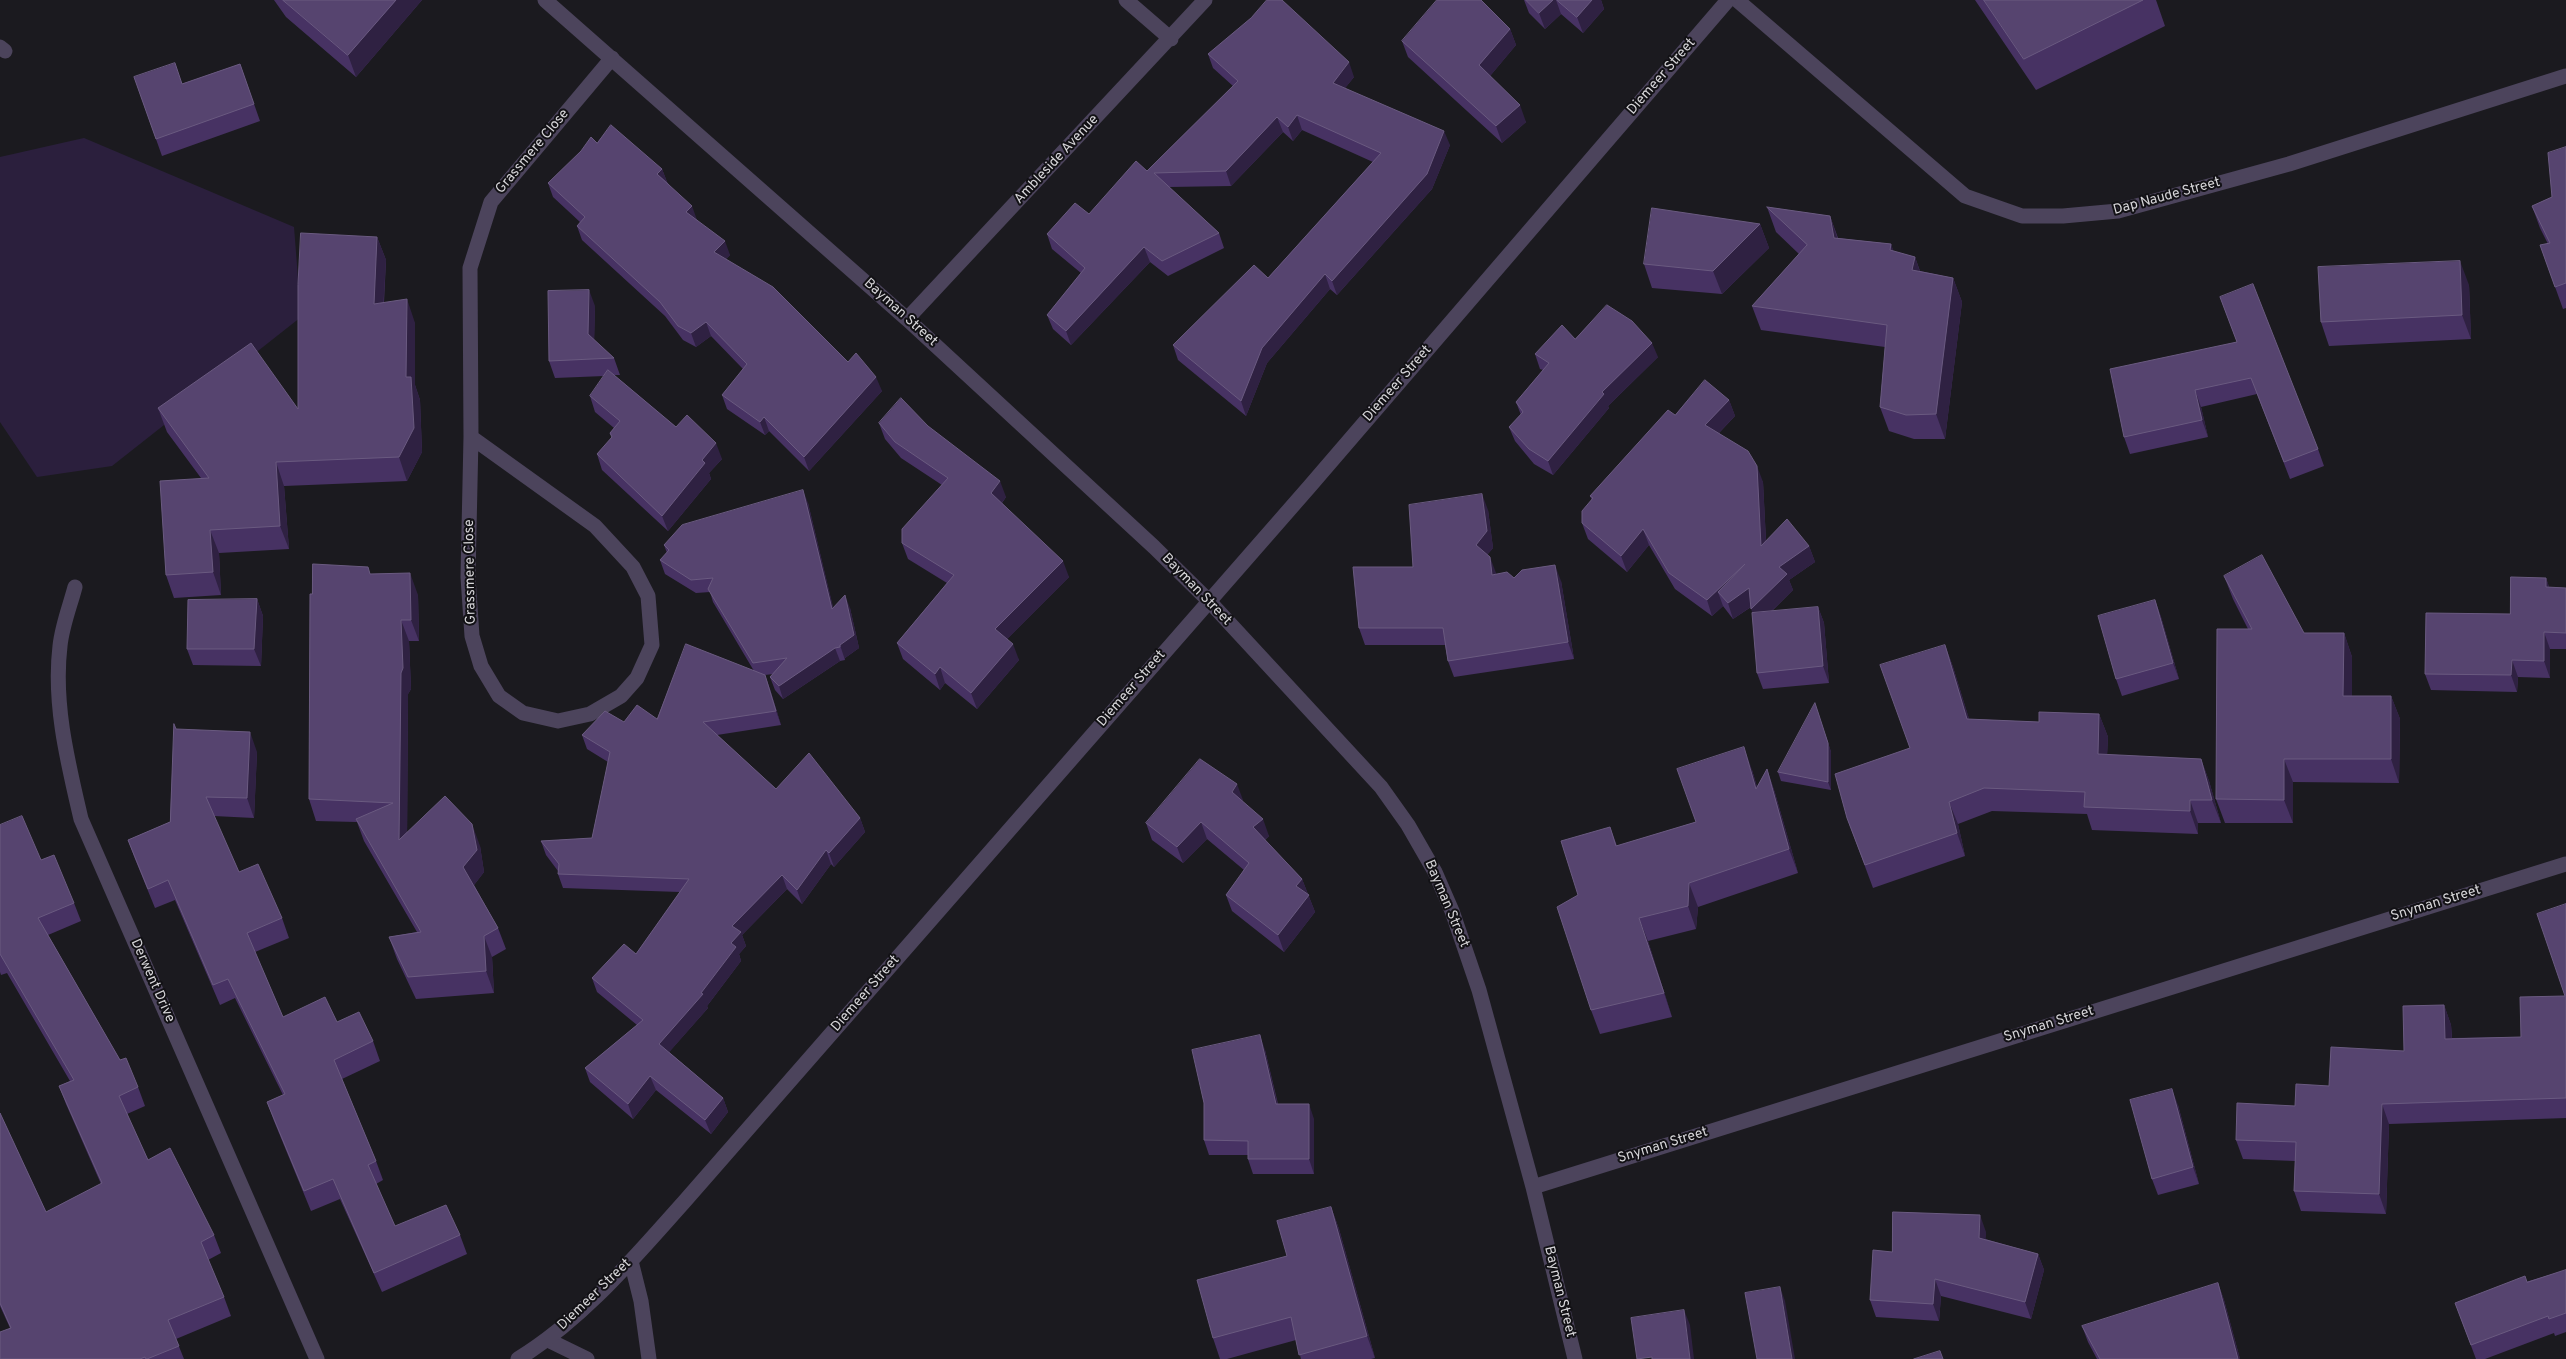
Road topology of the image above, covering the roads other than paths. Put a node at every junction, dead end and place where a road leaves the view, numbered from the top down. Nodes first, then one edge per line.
1 (545, 0) edge
2 (1126, 0) edge
3 (1205, 0) edge
4 (1728, 0) edge
5 (1737, 0) edge
6 (1171, 38) junction
7 (612, 58) junction
8 (2566, 76) edge
9 (907, 319) junction
10 (471, 437) junction
11 (75, 587) dead end
12 (1209, 601) junction
13 (2566, 864) edge
14 (1533, 1187) junction
15 (631, 1261) junction
16 (548, 1340) junction
17 (317, 1359) edge
18 (518, 1359) edge
19 (587, 1359) edge
20 (649, 1359) edge
21 (1575, 1359) edge

1 - 7 street, Bayman Street
2 - 6 street
3 - 6 street, Ambleside Avenue
4 - 12 street, Diemeer Street
5 - 8 street, Dap Naude Street
6 - 9 street, Ambleside Avenue
7 - 9 street, Bayman Street
7 - 10 street, Grassmere Close
9 - 12 street, Bayman Street
10 - 10 street, Grassmere Close
11 - 17 street, Derwent Drive
12 - 14 street, Bayman Street
12 - 15 street, Diemeer Street
13 - 14 street, Snyman Street
14 - 21 street, Bayman Street
15 - 16 street, Diemeer Street
15 - 20 street
16 - 18 street, Diemeer Street
16 - 19 street

